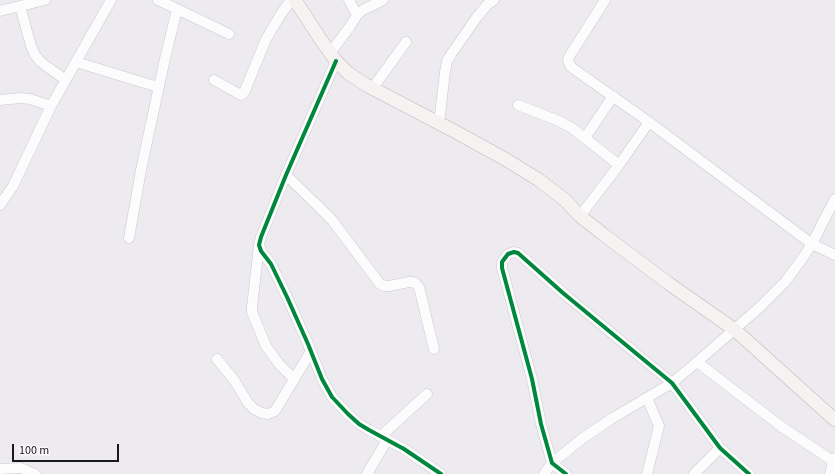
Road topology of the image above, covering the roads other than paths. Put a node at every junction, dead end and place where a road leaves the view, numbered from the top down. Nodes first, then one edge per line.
1 (45, 0) edge
2 (111, 0) edge
3 (158, 0) edge
4 (291, 0) edge
5 (296, 0) edge
6 (349, 0) edge
7 (383, 0) edge
8 (494, 0) edge
9 (605, 0) edge
10 (20, 6) junction
11 (177, 9) junction
12 (0, 11) edge
13 (357, 15) junction
14 (229, 34) dead end
15 (406, 42) dead end
16 (333, 57) junction
17 (76, 62) junction
18 (66, 80) junction
19 (214, 80) dead end
20 (158, 87) junction
21 (372, 88) junction
22 (613, 96) junction
23 (0, 100) edge
24 (518, 105) dead end
25 (51, 106) junction
26 (649, 122) junction
27 (438, 123) junction
28 (585, 138) junction
29 (618, 165) junction
30 (286, 175) junction
31 (835, 199) edge
32 (0, 205) edge
33 (580, 216) junction
34 (129, 238) dead end
35 (812, 244) junction
36 (259, 245) junction
37 (835, 255) edge
38 (735, 330) junction
39 (434, 349) dead end
40 (311, 351) junction
41 (217, 359) dead end
42 (698, 362) junction
43 (294, 379) junction
44 (672, 383) junction
45 (427, 394) dead end
46 (647, 398) junction
47 (835, 420) edge
48 (384, 438) junction
49 (720, 448) junction
50 (834, 460) edge
51 (552, 463) junction
52 (0, 469) edge
53 (35, 474) edge
54 (367, 474) edge
55 (441, 474) edge
56 (544, 474) edge
57 (566, 474) edge
58 (648, 474) edge
59 (694, 474) edge
60 (749, 474) edge
61 (830, 474) edge

1 - 10 street
2 - 17 street
3 - 11 street
4 - 19 street
5 - 16 main road
6 - 13 street
7 - 13 street
8 - 27 street
9 - 22 street
10 - 12 street
10 - 18 street
11 - 14 street
11 - 20 street
13 - 16 street
15 - 21 street
16 - 21 main road
16 - 30 street
17 - 18 street
17 - 20 street
18 - 25 street
20 - 34 street
21 - 27 main road
22 - 26 street
22 - 28 street
23 - 25 street
24 - 28 street
25 - 32 street
26 - 29 street
26 - 35 street
27 - 33 main road
28 - 29 street
29 - 33 street
30 - 36 street
30 - 39 street
31 - 35 street
33 - 38 main road
35 - 37 street
35 - 38 street
36 - 40 street
36 - 43 street
38 - 42 street
38 - 47 main road
40 - 43 street
40 - 48 street
41 - 43 street
42 - 44 street
42 - 50 street
44 - 46 street
44 - 49 street
44 - 51 street
45 - 48 street
46 - 51 street
46 - 58 street
48 - 54 street
48 - 55 street
49 - 59 street
49 - 60 street
50 - 61 street
51 - 56 street
51 - 57 street
52 - 53 street

